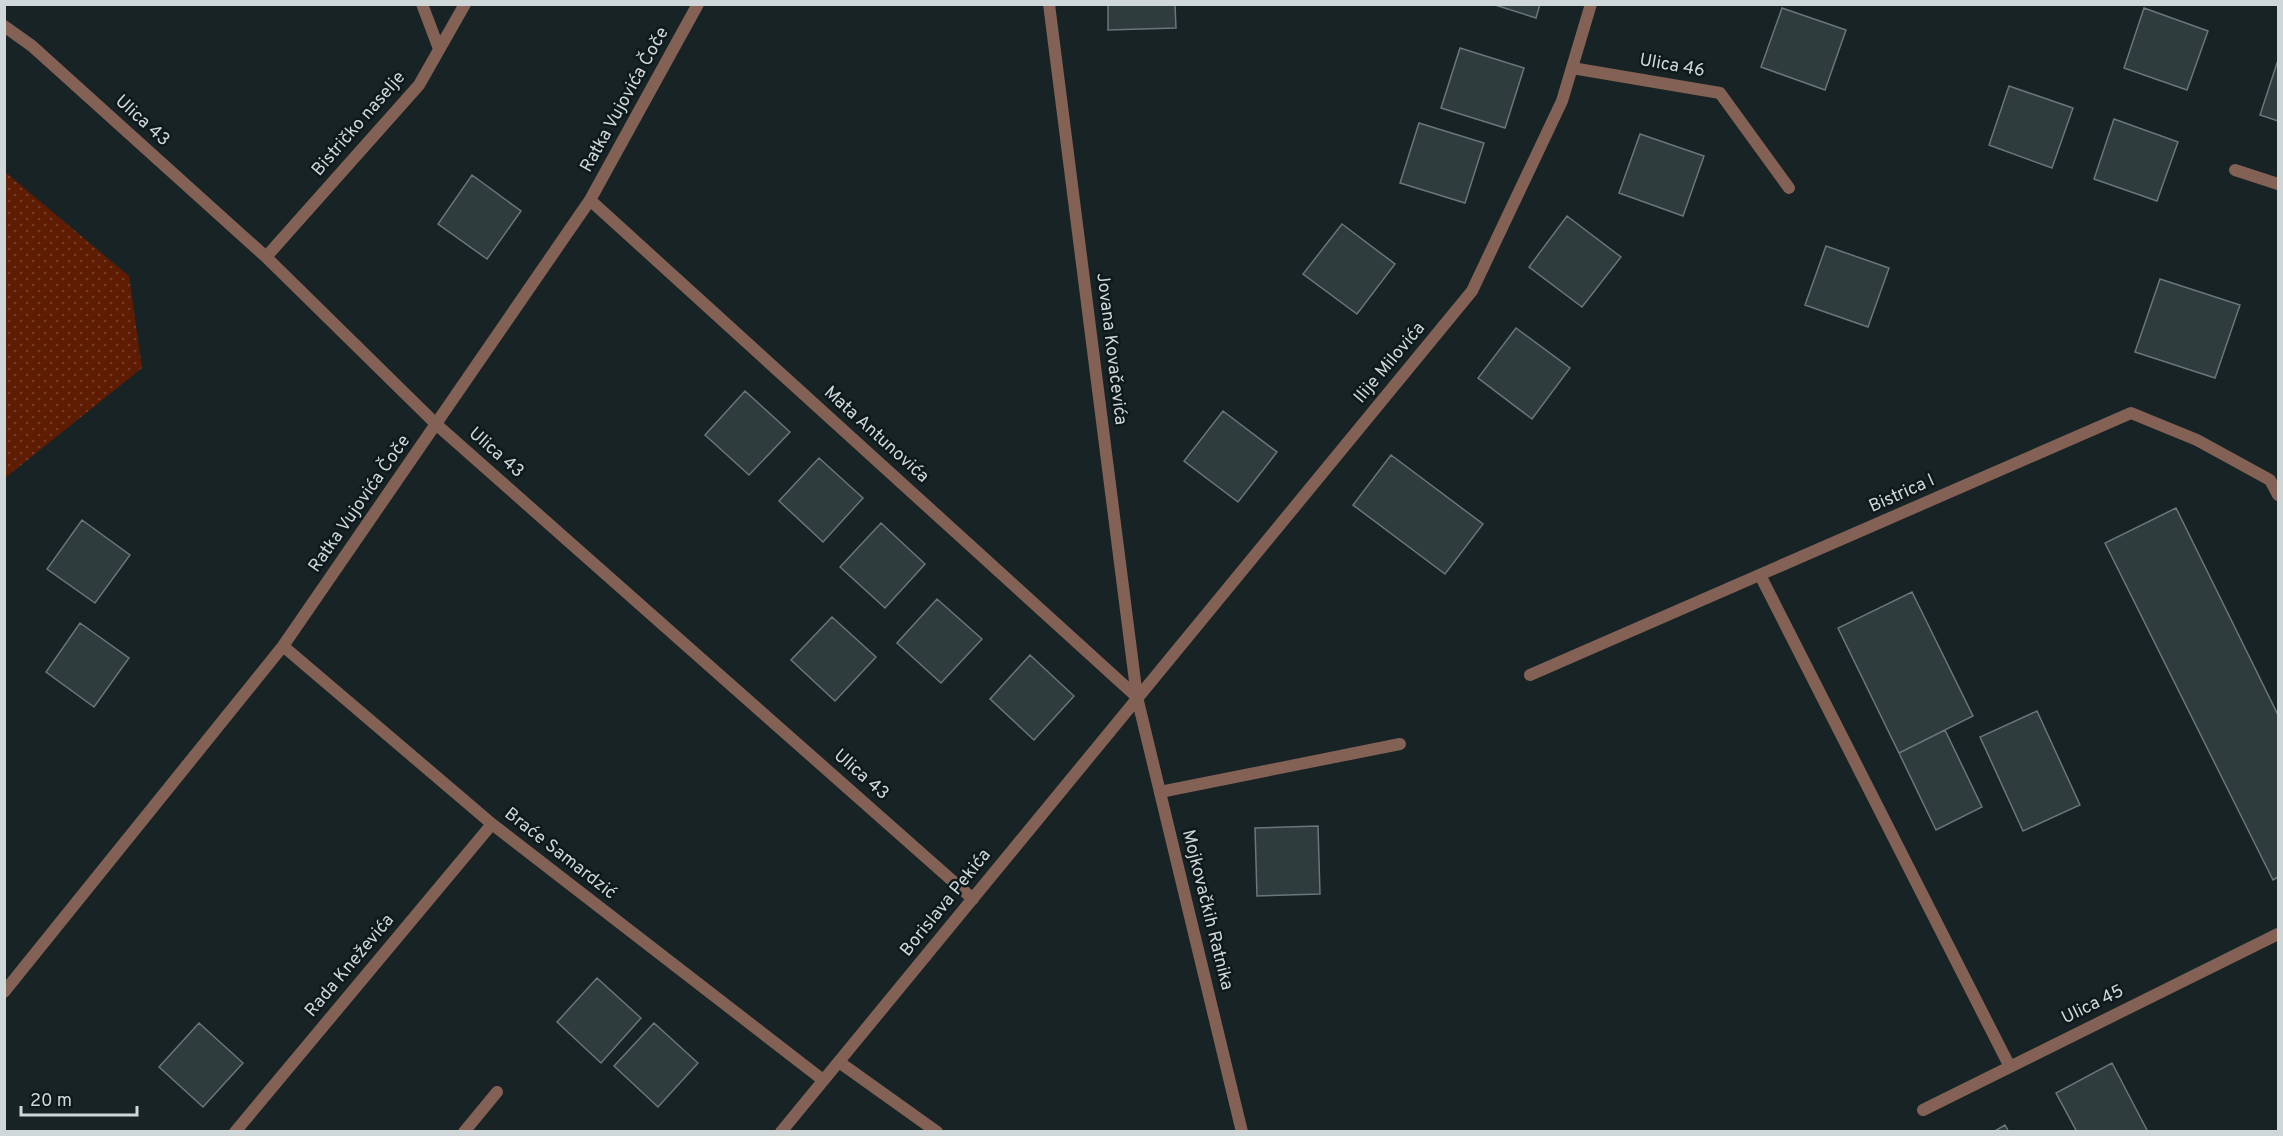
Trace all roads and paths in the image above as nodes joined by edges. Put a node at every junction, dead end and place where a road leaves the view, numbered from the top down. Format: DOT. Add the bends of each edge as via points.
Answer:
graph roads {
  1 [pos="422,4"];
  2 [pos="465,4"];
  3 [pos="698,4"];
  4 [pos="1049,4"];
  5 [pos="1591,4"];
  6 [pos="4,26"];
  7 [pos="439,49"];
  8 [pos="1572,68"];
  9 [pos="2235,171"];
  10 [pos="2278,184"];
  11 [pos="1788,188"];
  12 [pos="590,200"];
  13 [pos="266,257"];
  14 [pos="437,425"];
  15 [pos="2278,495"];
  16 [pos="1760,575"];
  17 [pos="283,645"];
  18 [pos="1530,675"];
  19 [pos="1137,697"];
  20 [pos="1400,744"];
  21 [pos="1160,792"];
  22 [pos="492,824"];
  23 [pos="973,898"];
  24 [pos="2278,934"];
  25 [pos="5,992"];
  26 [pos="839,1062"];
  27 [pos="2010,1067"];
  28 [pos="823,1080"];
  29 [pos="497,1092"];
  30 [pos="1923,1110"];
  31 [pos="235,1131"];
  32 [pos="465,1131"];
  33 [pos="781,1131"];
  34 [pos="937,1131"];
  35 [pos="1242,1131"];
  1 -- 7 [label="street"];
  2 -- 7 [label="street, Bistričko naselje"];
  3 -- 12 [label="street, Ratka Vujovića Čoče"];
  4 -- 19 [label="street, Jovana Kovačevića"];
  5 -- 8 [label="street, Ilije Milovića"];
  6 -- 13 [label="street, Ulica 43" via="33,46"];
  7 -- 13 [label="street, Bistričko naselje" via="419,85"];
  8 -- 11 [label="street, Ulica 46" via="1720,93"];
  8 -- 19 [label="street, Ilije Milovića" via="1562,101 1472,291"];
  9 -- 10 [label="street"];
  12 -- 14 [label="street, Ratka Vujovića Čoče"];
  12 -- 19 [label="street, Mata Antunovića"];
  13 -- 14 [label="street, Ulica 43"];
  14 -- 17 [label="street, Ratka Vujovića Čoče"];
  14 -- 23 [label="street, Ulica 43"];
  15 -- 16 [label="street, Bistrica I" via="2270,480 2197,440 2131,414"];
  16 -- 18 [label="street, Bistrica I"];
  16 -- 27 [label="street"];
  17 -- 22 [label="street, Braće Samardzić"];
  17 -- 25 [label="street, Ratka Vujovića Čoče"];
  19 -- 21 [label="street, Mojkovačkih Ratnika"];
  19 -- 23 [label="street, Borislava Pekića"];
  20 -- 21 [label="street"];
  21 -- 35 [label="street, Mojkovačkih Ratnika"];
  22 -- 28 [label="street, Braće Samardzić"];
  22 -- 31 [label="street, Rada Kneževića"];
  23 -- 26 [label="street, Borislava Pekića"];
  24 -- 27 [label="street, Ulica 45"];
  26 -- 28 [label="street, Borislava Pekića"];
  26 -- 34 [label="street"];
  27 -- 30 [label="street, Ulica 45"];
  28 -- 33 [label="street, Borislava Pekića"];
  29 -- 32 [label="street"];
}
